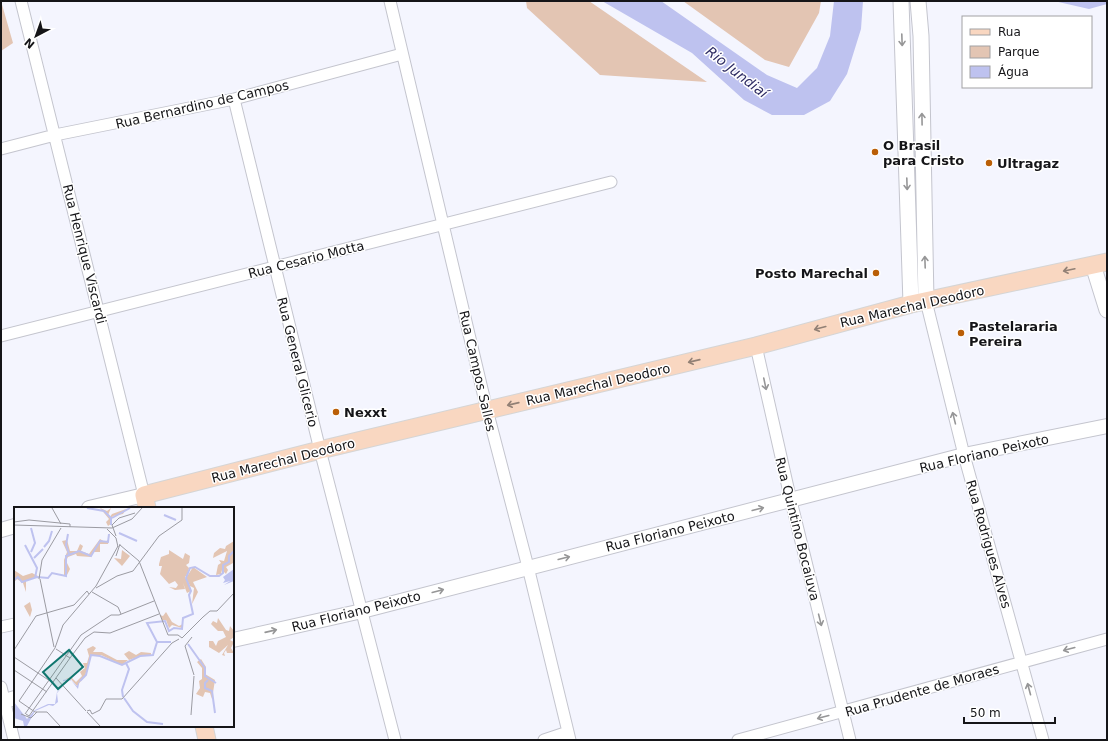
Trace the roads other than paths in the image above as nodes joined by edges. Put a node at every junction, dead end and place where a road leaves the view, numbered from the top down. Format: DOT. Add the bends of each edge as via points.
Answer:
graph roads {
  1 [pos="21,1"];
  2 [pos="390,1"];
  3 [pos="901,1"];
  4 [pos="918,1"];
  5 [pos="402,54"];
  6 [pos="234,99"];
  7 [pos="55,135"];
  8 [pos="1,149"];
  9 [pos="610,182"];
  10 [pos="444,225"];
  11 [pos="1100,264"];
  12 [pos="274,267"];
  13 [pos="919,303"];
  14 [pos="1107,310"];
  15 [pos="99,311"];
  16 [pos="1,336"];
  17 [pos="756,346"];
  18 [pos="487,410"];
  19 [pos="1107,426"];
  20 [pos="320,450"];
  21 [pos="964,456"];
  22 [pos="146,501"];
  23 [pos="791,501"];
  24 [pos="98,507"];
  25 [pos="14,526"];
  26 [pos="1,530"];
  27 [pos="528,567"];
  28 [pos="362,611"];
  29 [pos="14,624"];
  30 [pos="1,627"];
  31 [pos="1107,639"];
  32 [pos="234,640"];
  33 [pos="1022,662"];
  34 [pos="1,687"];
  35 [pos="7,701"];
  36 [pos="843,712"];
  37 [pos="204,727"];
  38 [pos="569,736"];
  39 [pos="14,740"];
  40 [pos="207,740"];
  41 [pos="395,740"];
  42 [pos="544,740"];
  43 [pos="738,740"];
  44 [pos="850,740"];
  45 [pos="1043,740"];
  1 -- 7 [label="street, Rua Henrique Viscardi"];
  2 -- 5 [label="street, Rua Campos Salles"];
  3 -- 13 [label="main road, one-way"];
  13 -- 4 [label="main road, one-way" via="921,36"];
  5 -- 6 [label="street, Rua Bernardino de Campos"];
  5 -- 10 [label="street, Rua Campos Salles"];
  6 -- 7 [label="street, Rua Bernardino de Campos"];
  6 -- 12 [label="street, Rua General Glicerio"];
  7 -- 8 [label="street, Rua Bernardino de Campos"];
  7 -- 15 [label="street, Rua Henrique Viscardi"];
  9 -- 10 [label="street, Rua Cesario Motta"];
  10 -- 12 [label="street, Rua Cesario Motta"];
  10 -- 18 [label="street, Rua Campos Salles"];
  11 -- 13 [label="main road, Rua Marechal Deodoro, one-way"];
  11 -- 14 [label="main road"];
  12 -- 15 [label="street, Rua Cesario Motta"];
  12 -- 20 [label="street, Rua General Glicerio"];
  13 -- 17 [label="main road, Rua Marechal Deodoro, one-way"];
  21 -- 13 [label="street, Rua Rodrigues Alves, one-way"];
  15 -- 16 [label="street, Rua Cesario Motta"];
  15 -- 22 [label="street, Rua Henrique Viscardi"];
  17 -- 18 [label="main road, Rua Marechal Deodoro, one-way"];
  17 -- 23 [label="street, Rua Quintino Bocaiuva, one-way"];
  18 -- 20 [label="main road, Rua Marechal Deodoro"];
  18 -- 27 [label="street, Rua Campos Salles"];
  19 -- 21 [label="street, Rua Floriano Peixoto"];
  20 -- 22 [label="main road, Rua Marechal Deodoro"];
  20 -- 28 [label="street, Rua General Glicerio"];
  21 -- 23 [label="street, Rua Floriano Peixoto"];
  21 -- 33 [label="street, Rua Rodrigues Alves"];
  22 -- 24 [label="street, Rua Marechal Deodoro"];
  27 -- 23 [label="street, Rua Floriano Peixoto, one-way"];
  23 -- 36 [label="street, Rua Quintino Bocaiuva, one-way"];
  25 -- 26 [label="street"];
  28 -- 27 [label="street, Rua Floriano Peixoto, one-way"];
  27 -- 38 [label="street, Rua Campos Salles"];
  32 -- 28 [label="street, Rua Floriano Peixoto, one-way"];
  28 -- 41 [label="street, Rua General Glicerio"];
  29 -- 30 [label="street"];
  31 -- 33 [label="street, Rua Prudente de Moraes, one-way"];
  33 -- 36 [label="street, Rua Prudente de Moraes"];
  45 -- 33 [label="street, Rua Rodrigues Alves, one-way"];
  34 -- 35 [label="street"];
  35 -- 39 [label="street"];
  36 -- 43 [label="street, Rua Prudente de Moraes, one-way"];
  36 -- 44 [label="street, Rua Quintino Bocaiuva"];
  37 -- 40 [label="main road"];
  38 -- 42 [label="street"];
}
